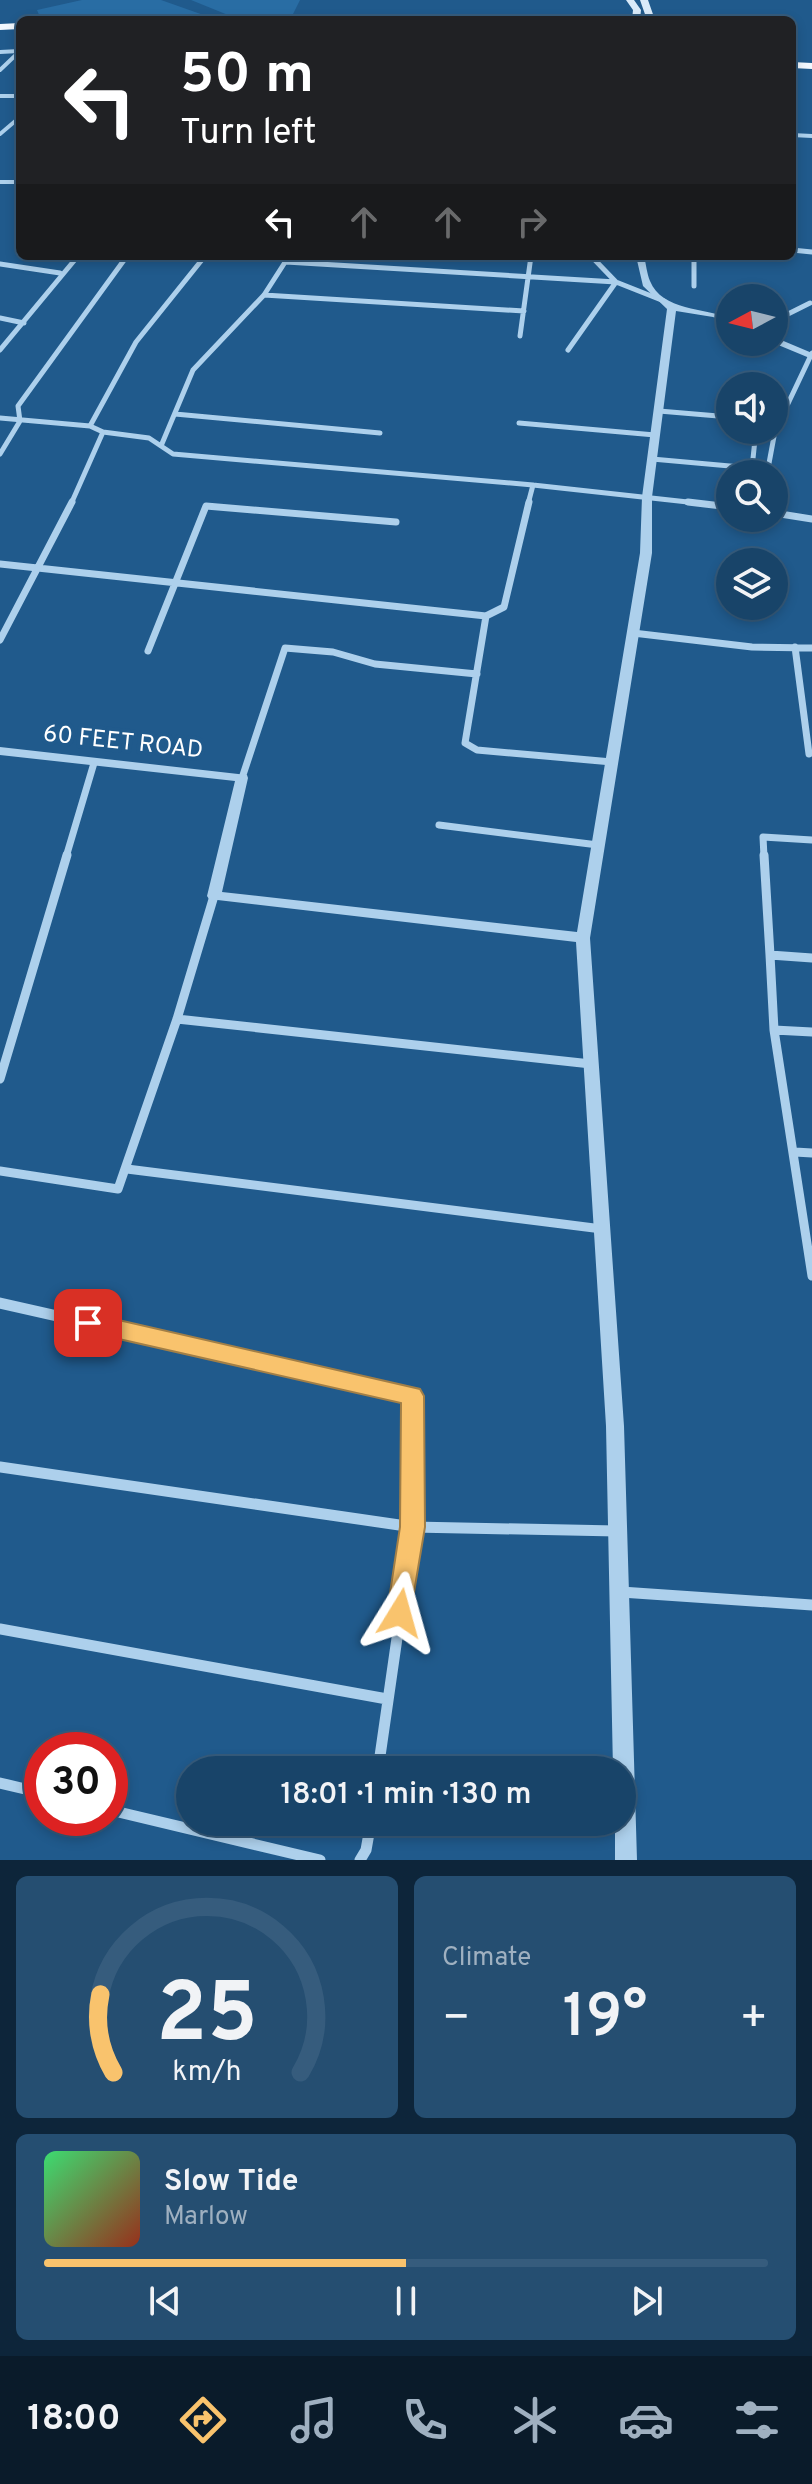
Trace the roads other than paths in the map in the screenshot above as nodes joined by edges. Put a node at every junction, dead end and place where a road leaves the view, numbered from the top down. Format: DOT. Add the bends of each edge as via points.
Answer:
graph roads {
  1 [pos="16,55"];
  2 [pos="0,70"];
  3 [pos="16,120"];
  4 [pos="0,134"];
  5 [pos="74,260"];
  6 [pos="124,260"];
  7 [pos="202,260"];
  8 [pos="287,260"];
  9 [pos="302,260"];
  10 [pos="530,260"];
  11 [pos="595,260"];
  12 [pos="641,260"];
  13 [pos="694,260"];
  14 [pos="0,264"];
  15 [pos="60,273"];
  16 [pos="528,276"];
  17 [pos="616,282"];
  18 [pos="694,286"];
  19 [pos="264,295"];
  20 [pos="810,303"];
  21 [pos="668,305"];
  22 [pos="524,311"];
  23 [pos="788,314"];
  24 [pos="716,315"];
  25 [pos="0,318"];
  26 [pos="24,323"];
  27 [pos="520,336"];
  28 [pos="788,346"];
  29 [pos="0,350"];
  30 [pos="568,350"];
  31 [pos="811,355"];
  32 [pos="659,411"];
  33 [pos="175,414"];
  34 [pos="716,416"];
  35 [pos="0,418"];
  36 [pos="20,421"];
  37 [pos="519,423"];
  38 [pos="90,426"];
  39 [pos="103,432"];
  40 [pos="380,433"];
  41 [pos="655,435"];
  42 [pos="755,444"];
  43 [pos="161,446"];
  44 [pos="0,454"];
  45 [pos="652,459"];
  46 [pos="770,460"];
  47 [pos="533,485"];
  48 [pos="647,497"];
  49 [pos="716,505"];
  50 [pos="788,515"];
  51 [pos="812,519"];
  52 [pos="396,522"];
  53 [pos="0,564"];
  54 [pos="38,569"];
  55 [pos="174,583"];
  56 [pos="486,616"];
  57 [pos="633,633"];
  58 [pos="0,640"];
  59 [pos="795,647"];
  60 [pos="812,648"];
  61 [pos="148,651"];
  62 [pos="477,674"];
  63 [pos="0,751"];
  64 [pos="809,754"];
  65 [pos="612,762"];
  66 [pos="94,763"];
  67 [pos="242,778"];
  68 [pos="439,825"];
  69 [pos="812,840"];
  70 [pos="598,845"];
  71 [pos="214,896"];
  72 [pos="583,938"];
  73 [pos="770,955"];
  74 [pos="812,958"];
  75 [pos="177,1019"];
  76 [pos="774,1030"];
  77 [pos="812,1032"];
  78 [pos="591,1064"];
  79 [pos="0,1079"];
  80 [pos="795,1152"];
  81 [pos="812,1153"];
  82 [pos="127,1169"];
  83 [pos="0,1171"];
  84 [pos="602,1229"];
  85 [pos="812,1276"];
  86 [pos="0,1303"];
  87 [pos="0,1467"];
  88 [pos="413,1527"];
  89 [pos="617,1531"];
  90 [pos="619,1592"];
  91 [pos="812,1605"];
  92 [pos="0,1629"];
  93 [pos="387,1699"];
  94 [pos="380,1756"];
  95 [pos="0,1783"];
  96 [pos="24,1789"];
  97 [pos="128,1814"];
  98 [pos="368,1836"];
  99 [pos="320,1860"];
  100 [pos="360,1860"];
  101 [pos="626,1860"];
  1 -- 2 [label="street"];
  3 -- 4 [label="street"];
  5 -- 15 [label="street"];
  6 -- 36 [label="street" via="18,406"];
  7 -- 38 [label="street" via="136,342"];
  8 -- 19 [label="street"];
  9 -- 16 [label="street"];
  10 -- 16 [label="street"];
  11 -- 17 [label="street"];
  12 -- 21 [label="street" via="647,286"];
  13 -- 18 [label="street"];
  14 -- 15 [label="street"];
  15 -- 26 [label="street"];
  16 -- 17 [label="street"];
  16 -- 22 [label="street"];
  17 -- 21 [label="street"];
  17 -- 30 [label="street"];
  19 -- 22 [label="street"];
  19 -- 33 [label="street" via="193,370"];
  20 -- 23 [label="street"];
  21 -- 24 [label="street"];
  21 -- 32 [label="street"];
  22 -- 27 [label="street"];
  25 -- 26 [label="street"];
  26 -- 29 [label="street"];
  28 -- 31 [label="street"];
  31 -- 46 [label="street" via="775,431"];
  32 -- 34 [label="street"];
  32 -- 41 [label="street"];
  33 -- 40 [label="street"];
  33 -- 43 [label="street"];
  35 -- 36 [label="street"];
  36 -- 38 [label="street"];
  36 -- 44 [label="street"];
  37 -- 41 [label="street"];
  38 -- 39 [label="street"];
  39 -- 43 [label="street" via="149,438"];
  39 -- 54 [label="street"];
  41 -- 45 [label="street"];
  42 -- 45 [label="street" via="752,468"];
  43 -- 47 [label="street" via="173,454"];
  45 -- 48 [label="street"];
  47 -- 48 [label="street"];
  47 -- 56 [label="street" via="504,607"];
  48 -- 49 [label="street"];
  48 -- 57 [label="street" via="646,553"];
  50 -- 51 [label="street"];
  52 -- 55 [label="street" via="206,506"];
  53 -- 54 [label="street"];
  54 -- 55 [label="street"];
  54 -- 58 [label="street"];
  55 -- 56 [label="street"];
  55 -- 61 [label="street"];
  56 -- 62 [label="street"];
  57 -- 59 [label="street"];
  57 -- 65 [label="street"];
  59 -- 60 [label="street"];
  59 -- 64 [label="street"];
  62 -- 65 [label="street" via="465,743 470,748"];
  62 -- 67 [label="street" via="285,648"];
  63 -- 66 [label="street, 60 FEET ROAD"];
  65 -- 70 [label="street"];
  66 -- 67 [label="street, 60 FEET ROAD"];
  66 -- 79 [label="street"];
  67 -- 71 [label="street"];
  68 -- 70 [label="street"];
  69 -- 73 [label="street" via="763,837"];
  70 -- 72 [label="street"];
  71 -- 72 [label="street"];
  71 -- 75 [label="street"];
  72 -- 78 [label="street"];
  73 -- 74 [label="street"];
  73 -- 76 [label="street"];
  75 -- 78 [label="street"];
  75 -- 82 [label="street"];
  76 -- 77 [label="street"];
  76 -- 80 [label="street"];
  78 -- 84 [label="street"];
  80 -- 81 [label="street"];
  80 -- 85 [label="street"];
  82 -- 83 [label="street" via="118,1189"];
  82 -- 84 [label="street"];
  84 -- 89 [label="street"];
  86 -- 88 [label="street" via="412,1396"];
  87 -- 88 [label="street"];
  88 -- 89 [label="street"];
  88 -- 93 [label="street"];
  89 -- 90 [label="street"];
  90 -- 91 [label="street"];
  90 -- 101 [label="street"];
  92 -- 93 [label="street"];
  93 -- 94 [label="street"];
  95 -- 96 [label="street"];
  97 -- 99 [label="street"];
  98 -- 100 [label="street"];
}
